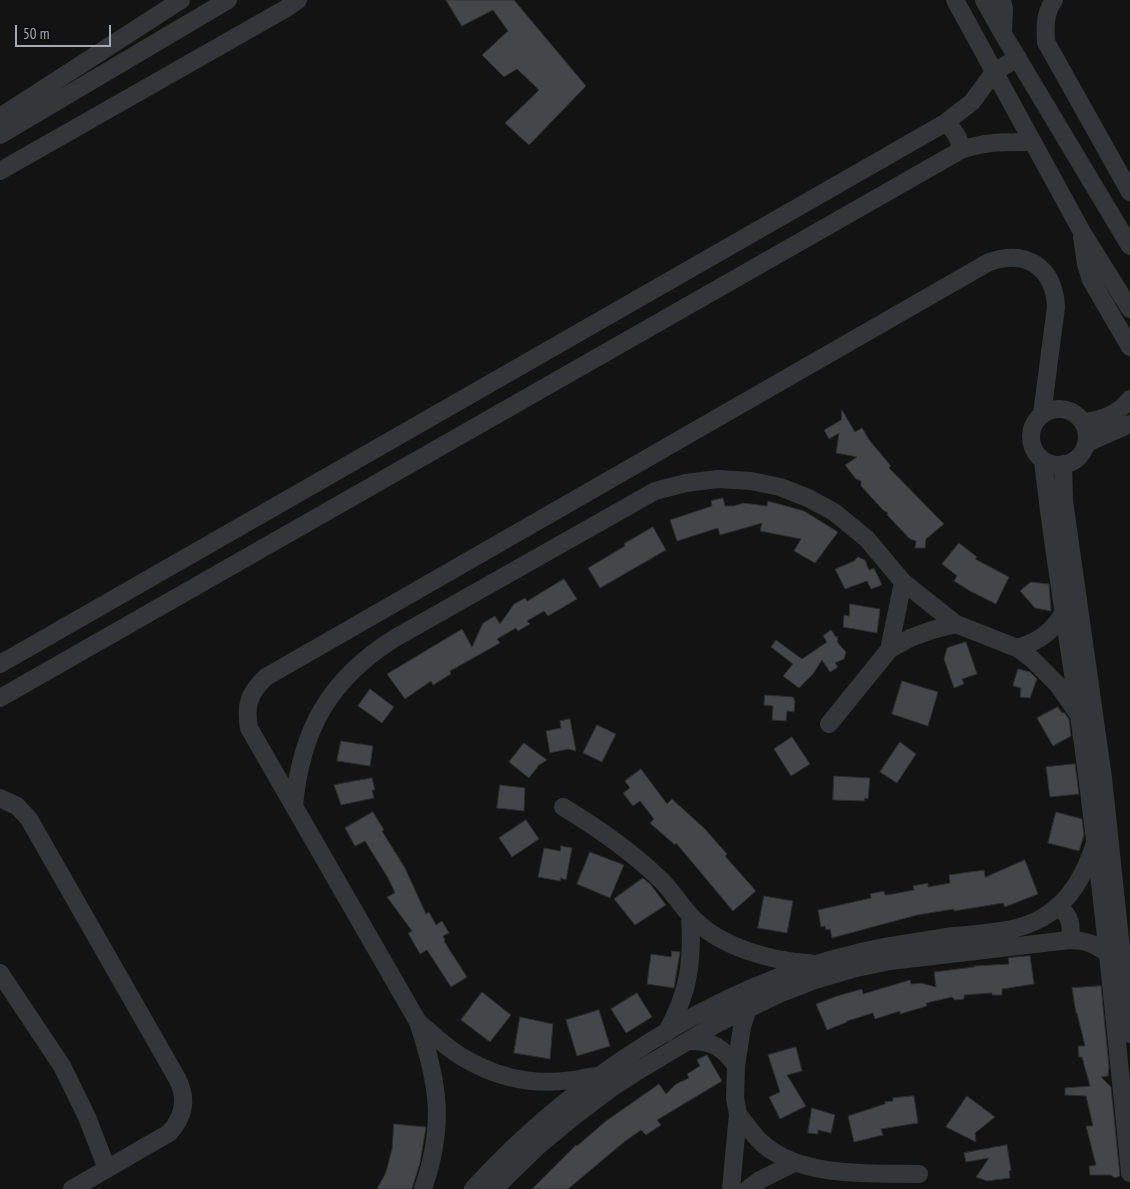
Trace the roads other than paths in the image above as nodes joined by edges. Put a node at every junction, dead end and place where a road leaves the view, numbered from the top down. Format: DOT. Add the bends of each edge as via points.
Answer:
graph roads {
  1 [pos="181,0"];
  2 [pos="228,0"];
  3 [pos="298,0"];
  4 [pos="955,0"];
  5 [pos="984,0"];
  6 [pos="1002,0"];
  7 [pos="1054,0"];
  8 [pos="1003,34"];
  9 [pos="1018,58"];
  10 [pos="994,72"];
  11 [pos="0,117"];
  12 [pos="945,123"];
  13 [pos="0,135"];
  14 [pos="1033,142"];
  15 [pos="962,150"];
  16 [pos="0,171"];
  17 [pos="1130,192"];
  18 [pos="1082,232"];
  19 [pos="1130,246"];
  20 [pos="1130,309"];
  21 [pos="1130,347"];
  22 [pos="1130,399"];
  23 [pos="1042,414"];
  24 [pos="1083,422"];
  25 [pos="1130,424"];
  26 [pos="1087,443"];
  27 [pos="1043,460"];
  28 [pos="1063,464"];
  29 [pos="903,582"];
  30 [pos="1064,612"];
  31 [pos="956,624"];
  32 [pos="1017,648"];
  33 [pos="889,650"];
  34 [pos="0,664"];
  35 [pos="0,698"];
  36 [pos="1079,715"];
  37 [pos="829,724"];
  38 [pos="1095,779"];
  39 [pos="0,798"];
  40 [pos="294,806"];
  41 [pos="563,807"];
  42 [pos="1095,843"];
  43 [pos="1059,907"];
  44 [pos="690,916"];
  45 [pos="1069,940"];
  46 [pos="1120,958"];
  47 [pos="814,972"];
  48 [pos="0,973"];
  49 [pos="748,1008"];
  50 [pos="418,1022"];
  51 [pos="666,1032"];
  52 [pos="1130,1034"];
  53 [pos="689,1041"];
  54 [pos="630,1054"];
  55 [pos="736,1066"];
  56 [pos="641,1068"];
  57 [pos="601,1074"];
  58 [pos="738,1114"];
  59 [pos="794,1163"];
  60 [pos="107,1169"];
  61 [pos="1130,1173"];
  62 [pos="919,1174"];
  63 [pos="72,1189"];
  64 [pos="423,1189"];
  65 [pos="473,1189"];
  66 [pos="494,1189"];
  67 [pos="731,1189"];
  68 [pos="748,1189"];
  1 -- 11 [label="street"];
  2 -- 13 [label="street"];
  3 -- 16 [label="street"];
  4 -- 10 [label="street"];
  5 -- 8 [label="street"];
  6 -- 8 [label="street"];
  7 -- 17 [label="street" via="1048,8 1044,25 1046,42"];
  8 -- 9 [label="street"];
  9 -- 10 [label="street"];
  9 -- 19 [label="street"];
  10 -- 12 [label="street" via="972,102"];
  10 -- 14 [label="street"];
  12 -- 15 [label="street" via="955,132"];
  12 -- 34 [label="street"];
  14 -- 15 [label="street" via="979,144"];
  14 -- 18 [label="street"];
  15 -- 35 [label="street"];
  18 -- 20 [label="street"];
  18 -- 21 [label="street" via="1091,280"];
  22 -- 24 [label="street" via="1112,415"];
  23 -- 24 [label="street" via="1064,409"];
  23 -- 27 [label="street" via="1034,424 1031,437 1034,450"];
  23 -- 40 [label="street" via="1055,294 1042,269 1017,257 1002,257 972,271 266,677 249,700 246,714 249,728"];
  24 -- 26 [label="street"];
  25 -- 26 [label="street"];
  26 -- 28 [label="street" via="1079,456"];
  27 -- 28 [label="street"];
  27 -- 30 [label="street"];
  28 -- 38 [label="street" via="1064,501"];
  29 -- 31 [label="street"];
  29 -- 33 [label="street"];
  29 -- 40 [label="street" via="867,539 834,512 780,487 718,479 686,482 655,491 371,653 336,689 310,732 296,781"];
  30 -- 32 [label="street" via="1049,632"];
  30 -- 36 [label="street"];
  31 -- 32 [label="street"];
  31 -- 33 [label="street" via="910,638"];
  32 -- 36 [label="street" via="1058,684"];
  33 -- 37 [label="street"];
  36 -- 38 [label="street"];
  38 -- 42 [label="street"];
  38 -- 46 [label="street"];
  39 -- 60 [label="street" via="17,806 28,818 181,1087 182,1111 175,1127"];
  40 -- 50 [label="street"];
  41 -- 44 [label="street" via="599,828 632,854 663,882"];
  42 -- 43 [label="street" via="1087,867"];
  42 -- 46 [label="street"];
  43 -- 45 [label="street" via="1070,922"];
  43 -- 47 [label="street" via="1022,927 859,952"];
  44 -- 47 [label="street" via="708,930 747,951"];
  44 -- 51 [label="street" via="692,957 689,977 676,1015"];
  45 -- 46 [label="street" via="1089,942"];
  45 -- 47 [label="street"];
  46 -- 52 [label="street"];
  46 -- 61 [label="street"];
  47 -- 49 [label="street"];
  47 -- 51 [label="street" via="762,983"];
  48 -- 60 [label="street" via="62,1066 87,1116"];
  49 -- 53 [label="street"];
  49 -- 55 [label="street"];
  50 -- 57 [label="street" via="462,1058 488,1071 515,1079 544,1083 573,1081"];
  50 -- 64 [label="street" via="434,1073 437,1097 435,1145"];
  51 -- 54 [label="street"];
  53 -- 55 [label="street" via="703,1041 716,1046 728,1054"];
  53 -- 56 [label="street"];
  54 -- 56 [label="street"];
  54 -- 57 [label="street"];
  55 -- 58 [label="street"];
  56 -- 66 [label="street" via="573,1117"];
  57 -- 65 [label="street" via="532,1131"];
  58 -- 59 [label="street" via="763,1144"];
  58 -- 67 [label="street"];
  59 -- 62 [label="street" via="877,1174"];
  59 -- 68 [label="street"];
  60 -- 63 [label="street"];
}
